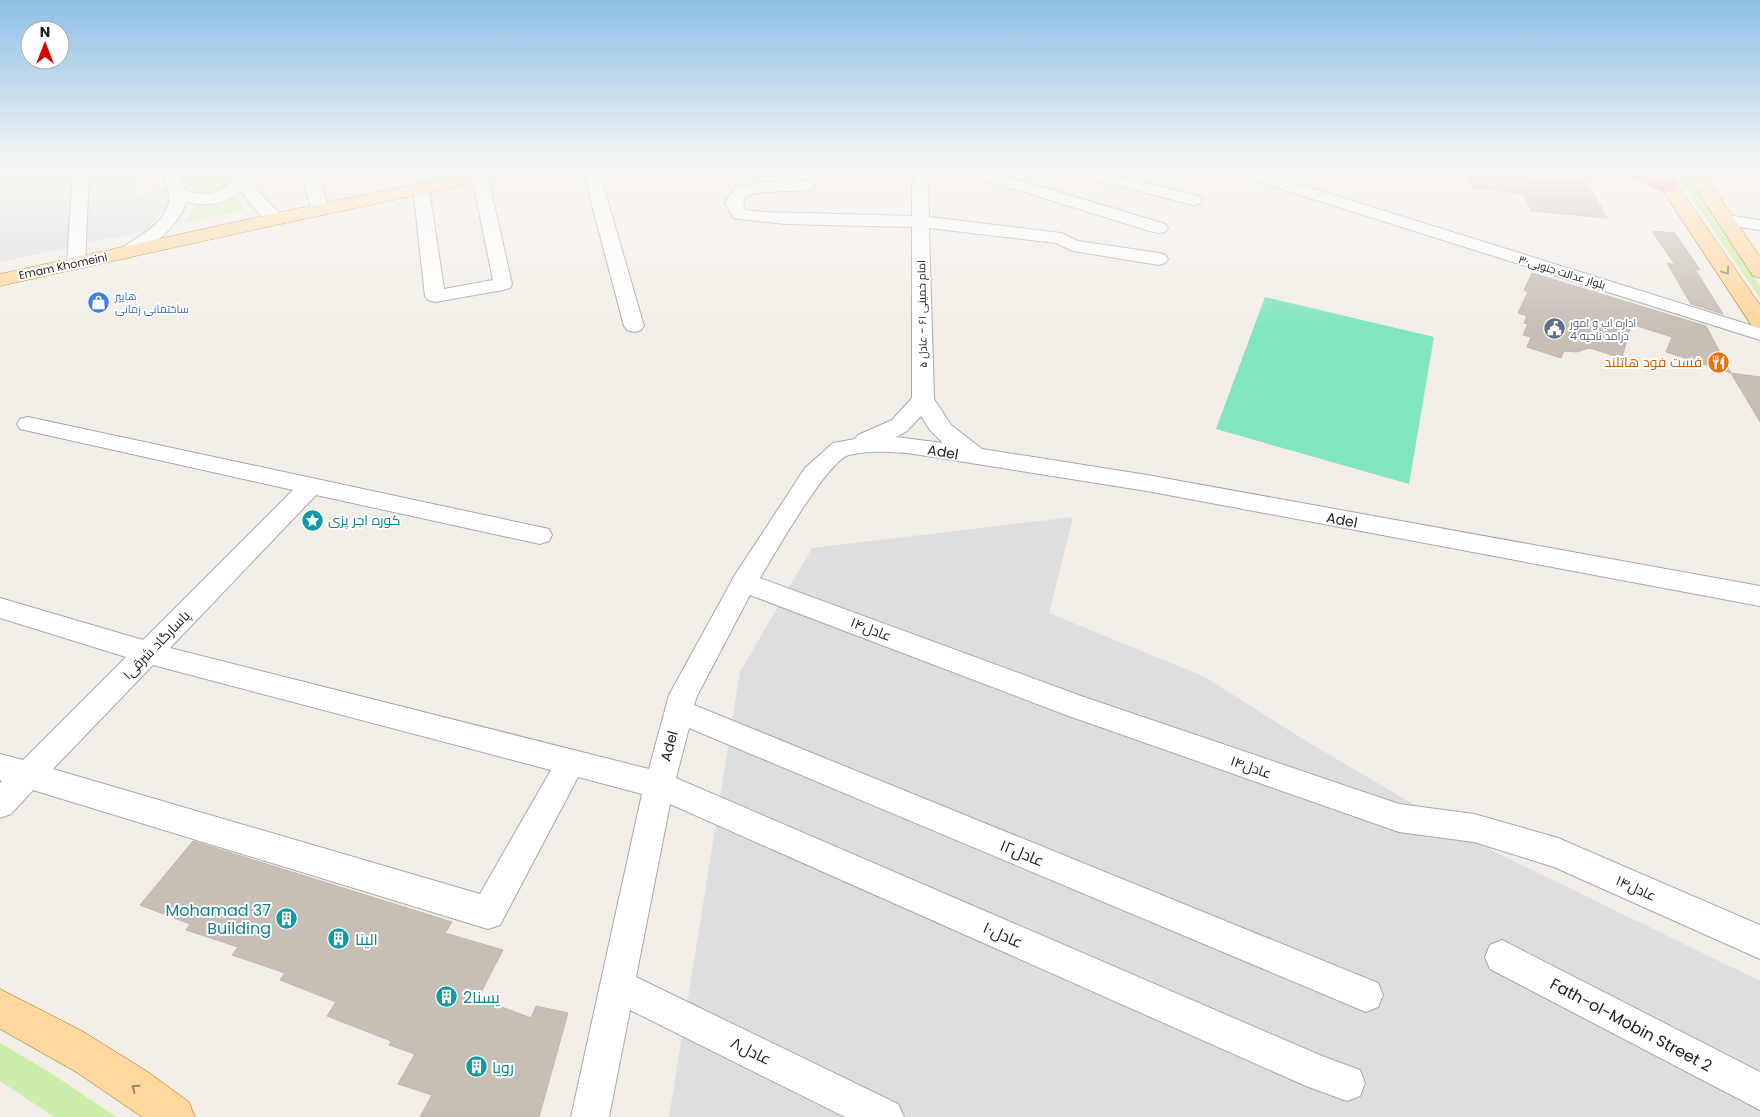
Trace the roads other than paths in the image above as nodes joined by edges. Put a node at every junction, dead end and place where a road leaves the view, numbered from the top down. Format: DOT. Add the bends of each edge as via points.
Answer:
graph roads {
  1 [pos="78,223"];
  2 [pos="164,223"];
  3 [pos="258,223"];
  4 [pos="425,223"];
  5 [pos="490,223"];
  6 [pos="605,223"];
  7 [pos="920,223"];
  8 [pos="930,223"];
  9 [pos="1142,223"];
  10 [pos="1406,223"];
  11 [pos="1694,223"];
  12 [pos="1728,223"];
  13 [pos="1747,223"];
  14 [pos="1760,225"];
  15 [pos="1158,228"];
  16 [pos="124,254"];
  17 [pos="1159,259"];
  18 [pos="76,263"];
  19 [pos="1760,272"];
  20 [pos="0,280"];
  21 [pos="1760,321"];
  22 [pos="634,326"];
  23 [pos="1760,334"];
  24 [pos="923,399"];
  25 [pos="28,424"];
  26 [pos="841,448"];
  27 [pos="980,458"];
  28 [pos="312,485"];
  29 [pos="540,535"];
  30 [pos="744,582"];
  31 [pos="1760,596"];
  32 [pos="0,608"];
  33 [pos="148,652"];
  34 [pos="678,711"];
  35 [pos="571,762"];
  36 [pos="14,772"];
  37 [pos="658,785"];
  38 [pos="0,804"];
  39 [pos="1760,942"];
  40 [pos="1502,957"];
  41 [pos="616,986"];
  42 [pos="1366,994"];
  43 [pos="0,1008"];
  44 [pos="1347,1083"];
  45 [pos="1760,1092"];
  46 [pos="174,1117"];
  47 [pos="590,1117"];
  48 [pos="885,1117"];
  1 -- 18 [label="street"];
  2 -- 16 [label="street" via="146,240"];
  3 -- 16 [label="main road, Emam Khomeini"];
  4 -- 5 [label="street" via="435,296 503,284"];
  6 -- 22 [label="street"];
  7 -- 24 [label="street, امام خمینی ۶۱ - عادل ۵"];
  8 -- 17 [label="street" via="1061,238 1073,246"];
  9 -- 15 [label="street"];
  10 -- 23 [label="street, بلوار عدالت جنوبی۳۰"];
  11 -- 21 [label="main road, one-way"];
  12 -- 19 [label="main road"];
  13 -- 14 [label="street"];
  16 -- 18 [label="main road, Emam Khomeini"];
  18 -- 20 [label="main road, Emam Khomeini"];
  24 -- 26 [label="street" via="908,421 888,433"];
  24 -- 27 [label="street, امام خمینی ۶۱ - عادل ۵" via="934,423"];
  25 -- 28 [label="street"];
  26 -- 27 [label="street, Adel" via="885,444 914,446"];
  26 -- 30 [label="street, Adel" via="813,474"];
  27 -- 31 [label="street, Adel" via="1146,483"];
  28 -- 29 [label="street"];
  28 -- 33 [label="street, پاسارگاد شرقی۱"];
  30 -- 34 [label="street, Adel" via="683,695"];
  30 -- 39 [label="street, عادل۱۴" via="1076,706 1399,818 1474,828 1558,853"];
  32 -- 33 [label="street, عادل۱۰"];
  33 -- 35 [label="street, عادل۱۰"];
  33 -- 36 [label="street, پاسارگاد شرقی۱"];
  34 -- 37 [label="street, Adel"];
  34 -- 42 [label="street, عادل۱۲"];
  35 -- 36 [label="street" via="488,913"];
  35 -- 37 [label="street, عادل۱۰"];
  36 -- 38 [label="street, پاسارگاد شرقی۱"];
  37 -- 41 [label="street, Adel"];
  37 -- 44 [label="street, عادل۱۰"];
  40 -- 45 [label="street, Fath-ol-Mobin Street 2"];
  41 -- 47 [label="street, Adel"];
  41 -- 48 [label="street, ۸عادل"];
  46 -- 43 [label="main road, one-way" via="104,1067"];
}
